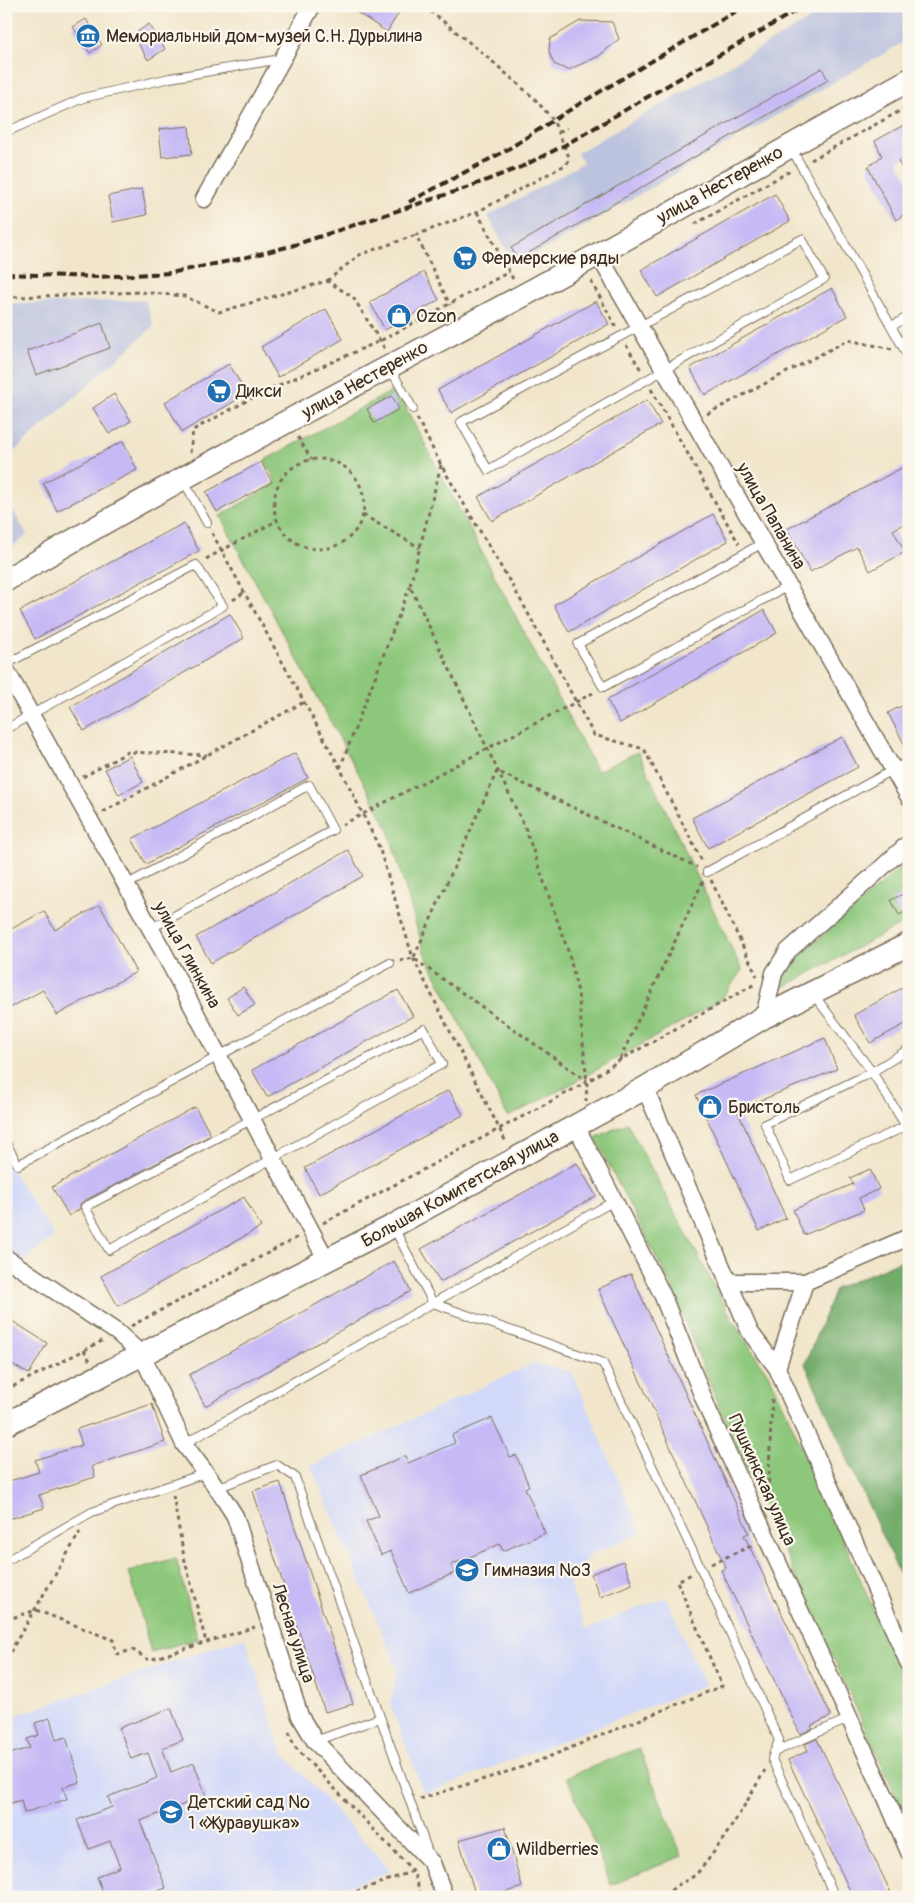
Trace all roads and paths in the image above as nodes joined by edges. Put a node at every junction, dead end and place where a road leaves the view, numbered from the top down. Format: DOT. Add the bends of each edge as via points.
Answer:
graph roads {
  1 [pos="312,6"];
  2 [pos="424,6"];
  3 [pos="281,59"];
  4 [pos="909,80"];
  5 [pos="567,128"];
  6 [pos="6,132"];
  7 [pos="559,132"];
  8 [pos="790,146"];
  9 [pos="204,199"];
  10 [pos="477,212"];
  11 [pos="416,235"];
  12 [pos="598,254"];
  13 [pos="509,272"];
  14 [pos="327,281"];
  15 [pos="591,281"];
  16 [pos="523,295"];
  17 [pos="6,296"];
  18 [pos="450,305"];
  19 [pos="909,316"];
  20 [pos="639,326"];
  21 [pos="892,326"];
  22 [pos="621,336"];
  23 [pos="380,341"];
  24 [pos="907,355"];
  25 [pos="388,360"];
  26 [pos="664,370"];
  27 [pos="646,380"];
  28 [pos="413,408"];
  29 [pos="694,421"];
  30 [pos="298,437"];
  31 [pos="311,459"];
  32 [pos="441,465"];
  33 [pos="183,480"];
  34 [pos="363,515"];
  35 [pos="278,520"];
  36 [pos="207,523"];
  37 [pos="763,543"];
  38 [pos="420,548"];
  39 [pos="222,551"];
  40 [pos="744,553"];
  41 [pos="196,565"];
  42 [pos="6,580"];
  43 [pos="410,586"];
  44 [pos="788,586"];
  45 [pos="6,664"];
  46 [pos="6,670"];
  47 [pos="603,687"];
  48 [pos="304,702"];
  49 [pos="576,702"];
  50 [pos="30,714"];
  51 [pos="6,729"];
  52 [pos="488,748"];
  53 [pos="208,755"];
  54 [pos="909,761"];
  55 [pos="340,768"];
  56 [pos="893,770"];
  57 [pos="497,771"];
  58 [pos="70,785"];
  59 [pos="909,797"];
  60 [pos="363,814"];
  61 [pos="90,820"];
  62 [pos="333,830"];
  63 [pos="909,843"];
  64 [pos="707,872"];
  65 [pos="126,885"];
  66 [pos="150,928"];
  67 [pos="909,944"];
  68 [pos="413,958"];
  69 [pos="390,963"];
  70 [pos="813,992"];
  71 [pos="764,1017"];
  72 [pos="909,1049"];
  73 [pos="219,1055"];
  74 [pos="620,1060"];
  75 [pos="872,1072"];
  76 [pos="587,1082"];
  77 [pos="644,1088"];
  78 [pos="585,1100"];
  79 [pos="252,1119"];
  80 [pos="576,1126"];
  81 [pos="908,1126"];
  82 [pos="6,1143"];
  83 [pos="273,1158"];
  84 [pos="515,1159"];
  85 [pos="614,1201"];
  86 [pos="393,1226"];
  87 [pos="909,1237"];
  88 [pos="6,1258"];
  89 [pos="327,1261"];
  90 [pos="728,1282"];
  91 [pos="805,1282"];
  92 [pos="433,1303"];
  93 [pos="142,1356"];
  94 [pos="777,1368"];
  95 [pos="6,1424"];
  96 [pos="184,1444"];
  97 [pos="206,1473"];
  98 [pos="171,1485"];
  99 [pos="217,1488"];
  100 [pos="767,1508"];
  101 [pos="92,1512"];
  102 [pos="766,1538"];
  103 [pos="6,1561"];
  104 [pos="701,1569"];
  105 [pos="36,1610"];
  106 [pos="6,1620"];
  107 [pos="268,1623"];
  108 [pos="206,1642"];
  109 [pos="6,1659"];
  110 [pos="909,1664"];
  111 [pos="380,1718"];
  112 [pos="850,1718"];
  113 [pos="315,1741"];
  114 [pos="773,1756"];
  115 [pos="410,1803"];
  116 [pos="909,1852"];
  117 [pos="432,1863"];
  118 [pos="341,1897"];
  119 [pos="445,1897"];
  120 [pos="666,1897"];
  121 [pos="835,1897"];
  1 -- 3 [label="street"];
  2 -- 7 [label="path" via="535,99"];
  3 -- 6 [label="lane" via="170,78 82,98"];
  3 -- 9 [label="street"];
  4 -- 8 [label="street, улица Нестеренко"];
  5 -- 7 [label="path"];
  7 -- 10 [label="path" via="569,157 567,164"];
  8 -- 12 [label="street, улица Нестеренко"];
  8 -- 21 [label="lane"];
  10 -- 11 [label="path"];
  10 -- 13 [label="path"];
  11 -- 14 [label="path" via="359,255"];
  11 -- 18 [label="path"];
  12 -- 16 [label="street, улица Нестеренко"];
  12 -- 20 [label="street, улица Папанина"];
  13 -- 16 [label="path"];
  13 -- 18 [label="path"];
  14 -- 17 [label="path" via="219,312 184,296 140,292"];
  14 -- 23 [label="path" via="353,297"];
  15 -- 22 [label="path"];
  16 -- 25 [label="street, улица Нестеренко"];
  18 -- 23 [label="path"];
  19 -- 21 [label="lane"];
  20 -- 22 [label="lane"];
  20 -- 26 [label="street, улица Папанина"];
  20 -- 26 [label="lane" via="802,239 824,279"];
  21 -- 24 [label="lane"];
  22 -- 27 [label="path"];
  22 -- 27 [label="lane" via="461,422 488,470"];
  23 -- 25 [label="path"];
  23 -- 33 [label="path" via="263,392 193,430"];
  24 -- 29 [label="path" via="848,340"];
  25 -- 28 [label="lane"];
  25 -- 33 [label="street, улица Нестеренко"];
  26 -- 27 [label="lane"];
  26 -- 29 [label="street, улица Папанина"];
  27 -- 40 [label="path"];
  28 -- 32 [label="path"];
  29 -- 37 [label="street, улица Папанина"];
  30 -- 31 [label="path"];
  31 -- 34 [label="path" via="327,459 342,464 354,475 364,499"];
  31 -- 35 [label="path" via="292,467 282,479 275,493 274,509"];
  32 -- 38 [label="path"];
  32 -- 49 [label="path"];
  33 -- 36 [label="lane"];
  33 -- 42 [label="street, улица Нестеренко"];
  34 -- 35 [label="path" via="357,529 346,541 332,548 316,550 301,546 288,537"];
  34 -- 38 [label="path"];
  35 -- 39 [label="path"];
  36 -- 39 [label="path"];
  37 -- 40 [label="lane"];
  37 -- 44 [label="street, улица Папанина"];
  38 -- 43 [label="path"];
  39 -- 41 [label="path"];
  39 -- 48 [label="path"];
  40 -- 47 [label="lane" via="578,644"];
  41 -- 45 [label="lane"];
  41 -- 50 [label="lane" via="223,606"];
  43 -- 52 [label="path"];
  43 -- 55 [label="path"];
  44 -- 47 [label="lane"];
  44 -- 56 [label="street, улица Папанина"];
  46 -- 50 [label="street, улица Глинкина"];
  47 -- 49 [label="path"];
  48 -- 53 [label="path"];
  48 -- 55 [label="path"];
  49 -- 52 [label="path"];
  49 -- 64 [label="path" via="594,735 644,749"];
  50 -- 51 [label="lane"];
  50 -- 58 [label="street, улица Глинкина"];
  52 -- 57 [label="path"];
  52 -- 60 [label="path"];
  53 -- 58 [label="path" via="128,752"];
  53 -- 61 [label="path"];
  54 -- 56 [label="lane"];
  55 -- 60 [label="path"];
  56 -- 59 [label="street, улица Папанина"];
  56 -- 64 [label="lane"];
  57 -- 64 [label="path"];
  57 -- 68 [label="path"];
  57 -- 76 [label="path" via="526,830 569,954 578,992"];
  58 -- 61 [label="street, улица Глинкина"];
  60 -- 62 [label="path"];
  60 -- 68 [label="path" via="379,847"];
  61 -- 65 [label="street, улица Глинкина"];
  62 -- 65 [label="lane" via="309,785"];
  62 -- 66 [label="lane"];
  63 -- 71 [label="street" via="788,951 774,973"];
  64 -- 74 [label="path"];
  64 -- 74 [label="path" via="760,982"];
  65 -- 66 [label="street, улица Глинкина"];
  66 -- 73 [label="street, улица Глинкина"];
  67 -- 70 [label="street, Большая Комитетская улица"];
  68 -- 76 [label="path"];
  68 -- 84 [label="path"];
  69 -- 73 [label="lane"];
  70 -- 71 [label="street, Большая Комитетская улица"];
  70 -- 75 [label="lane"];
  71 -- 77 [label="street, Большая Комитетская улица"];
  72 -- 75 [label="lane"];
  73 -- 79 [label="street, улица Глинкина"];
  73 -- 82 [label="lane" via="18,1165"];
  74 -- 76 [label="path"];
  75 -- 81 [label="lane"];
  75 -- 81 [label="lane" via="765,1124 790,1180"];
  76 -- 78 [label="path"];
  77 -- 80 [label="street, Большая Комитетская улица"];
  77 -- 90 [label="street"];
  79 -- 83 [label="street, улица Глинкина"];
  79 -- 83 [label="lane" via="85,1207 109,1250"];
  79 -- 83 [label="lane" via="424,1029 442,1064"];
  80 -- 84 [label="street, Большая Комитетская улица"];
  80 -- 85 [label="street, Пушкинская улица"];
  83 -- 89 [label="street, улица Глинкина"];
  84 -- 86 [label="street, Большая Комитетская улица"];
  85 -- 92 [label="lane"];
  85 -- 102 [label="street, Пушкинская улица" via="662,1294 709,1412"];
  86 -- 89 [label="street, Большая Комитетская улица"];
  86 -- 92 [label="lane"];
  87 -- 91 [label="street"];
  88 -- 93 [label="street" via="118,1333"];
  89 -- 93 [label="street, Большая Комитетская улица"];
  90 -- 91 [label="street"];
  90 -- 94 [label="street" via="750,1332"];
  91 -- 94 [label="street"];
  92 -- 96 [label="lane"];
  92 -- 104 [label="lane" via="603,1363"];
  93 -- 95 [label="street, Большая Комитетская улица"];
  93 -- 96 [label="street, Лесная улица"];
  94 -- 100 [label="path" via="772,1380"];
  94 -- 110 [label="street"];
  96 -- 97 [label="street, Лесная улица"];
  97 -- 98 [label="lane"];
  97 -- 99 [label="street, Лесная улица"];
  98 -- 101 [label="lane"];
  98 -- 108 [label="path" via="184,1558"];
  99 -- 107 [label="street, Лесная улица" via="235,1516"];
  99 -- 111 [label="lane" via="276,1466 295,1477"];
  101 -- 103 [label="lane"];
  101 -- 105 [label="path"];
  102 -- 104 [label="path"];
  102 -- 112 [label="street, Пушкинская улица"];
  104 -- 114 [label="lane" via="779,1740"];
  104 -- 115 [label="path" via="677,1581 722,1686 526,1766"];
  105 -- 106 [label="path"];
  105 -- 108 [label="path" via="113,1640 117,1654 133,1650 149,1660"];
  105 -- 109 [label="path"];
  107 -- 108 [label="path"];
  107 -- 113 [label="street, Лесная улица" via="300,1716"];
  111 -- 113 [label="lane"];
  111 -- 115 [label="lane"];
  112 -- 114 [label="lane"];
  112 -- 116 [label="street, Пушкинская улица"];
  113 -- 117 [label="street, Лесная улица"];
  114 -- 120 [label="path" via="732,1826 697,1873 671,1888"];
  114 -- 121 [label="lane"];
  115 -- 117 [label="lane"];
  117 -- 118 [label="path"];
  117 -- 119 [label="street, Лесная улица"];
}
